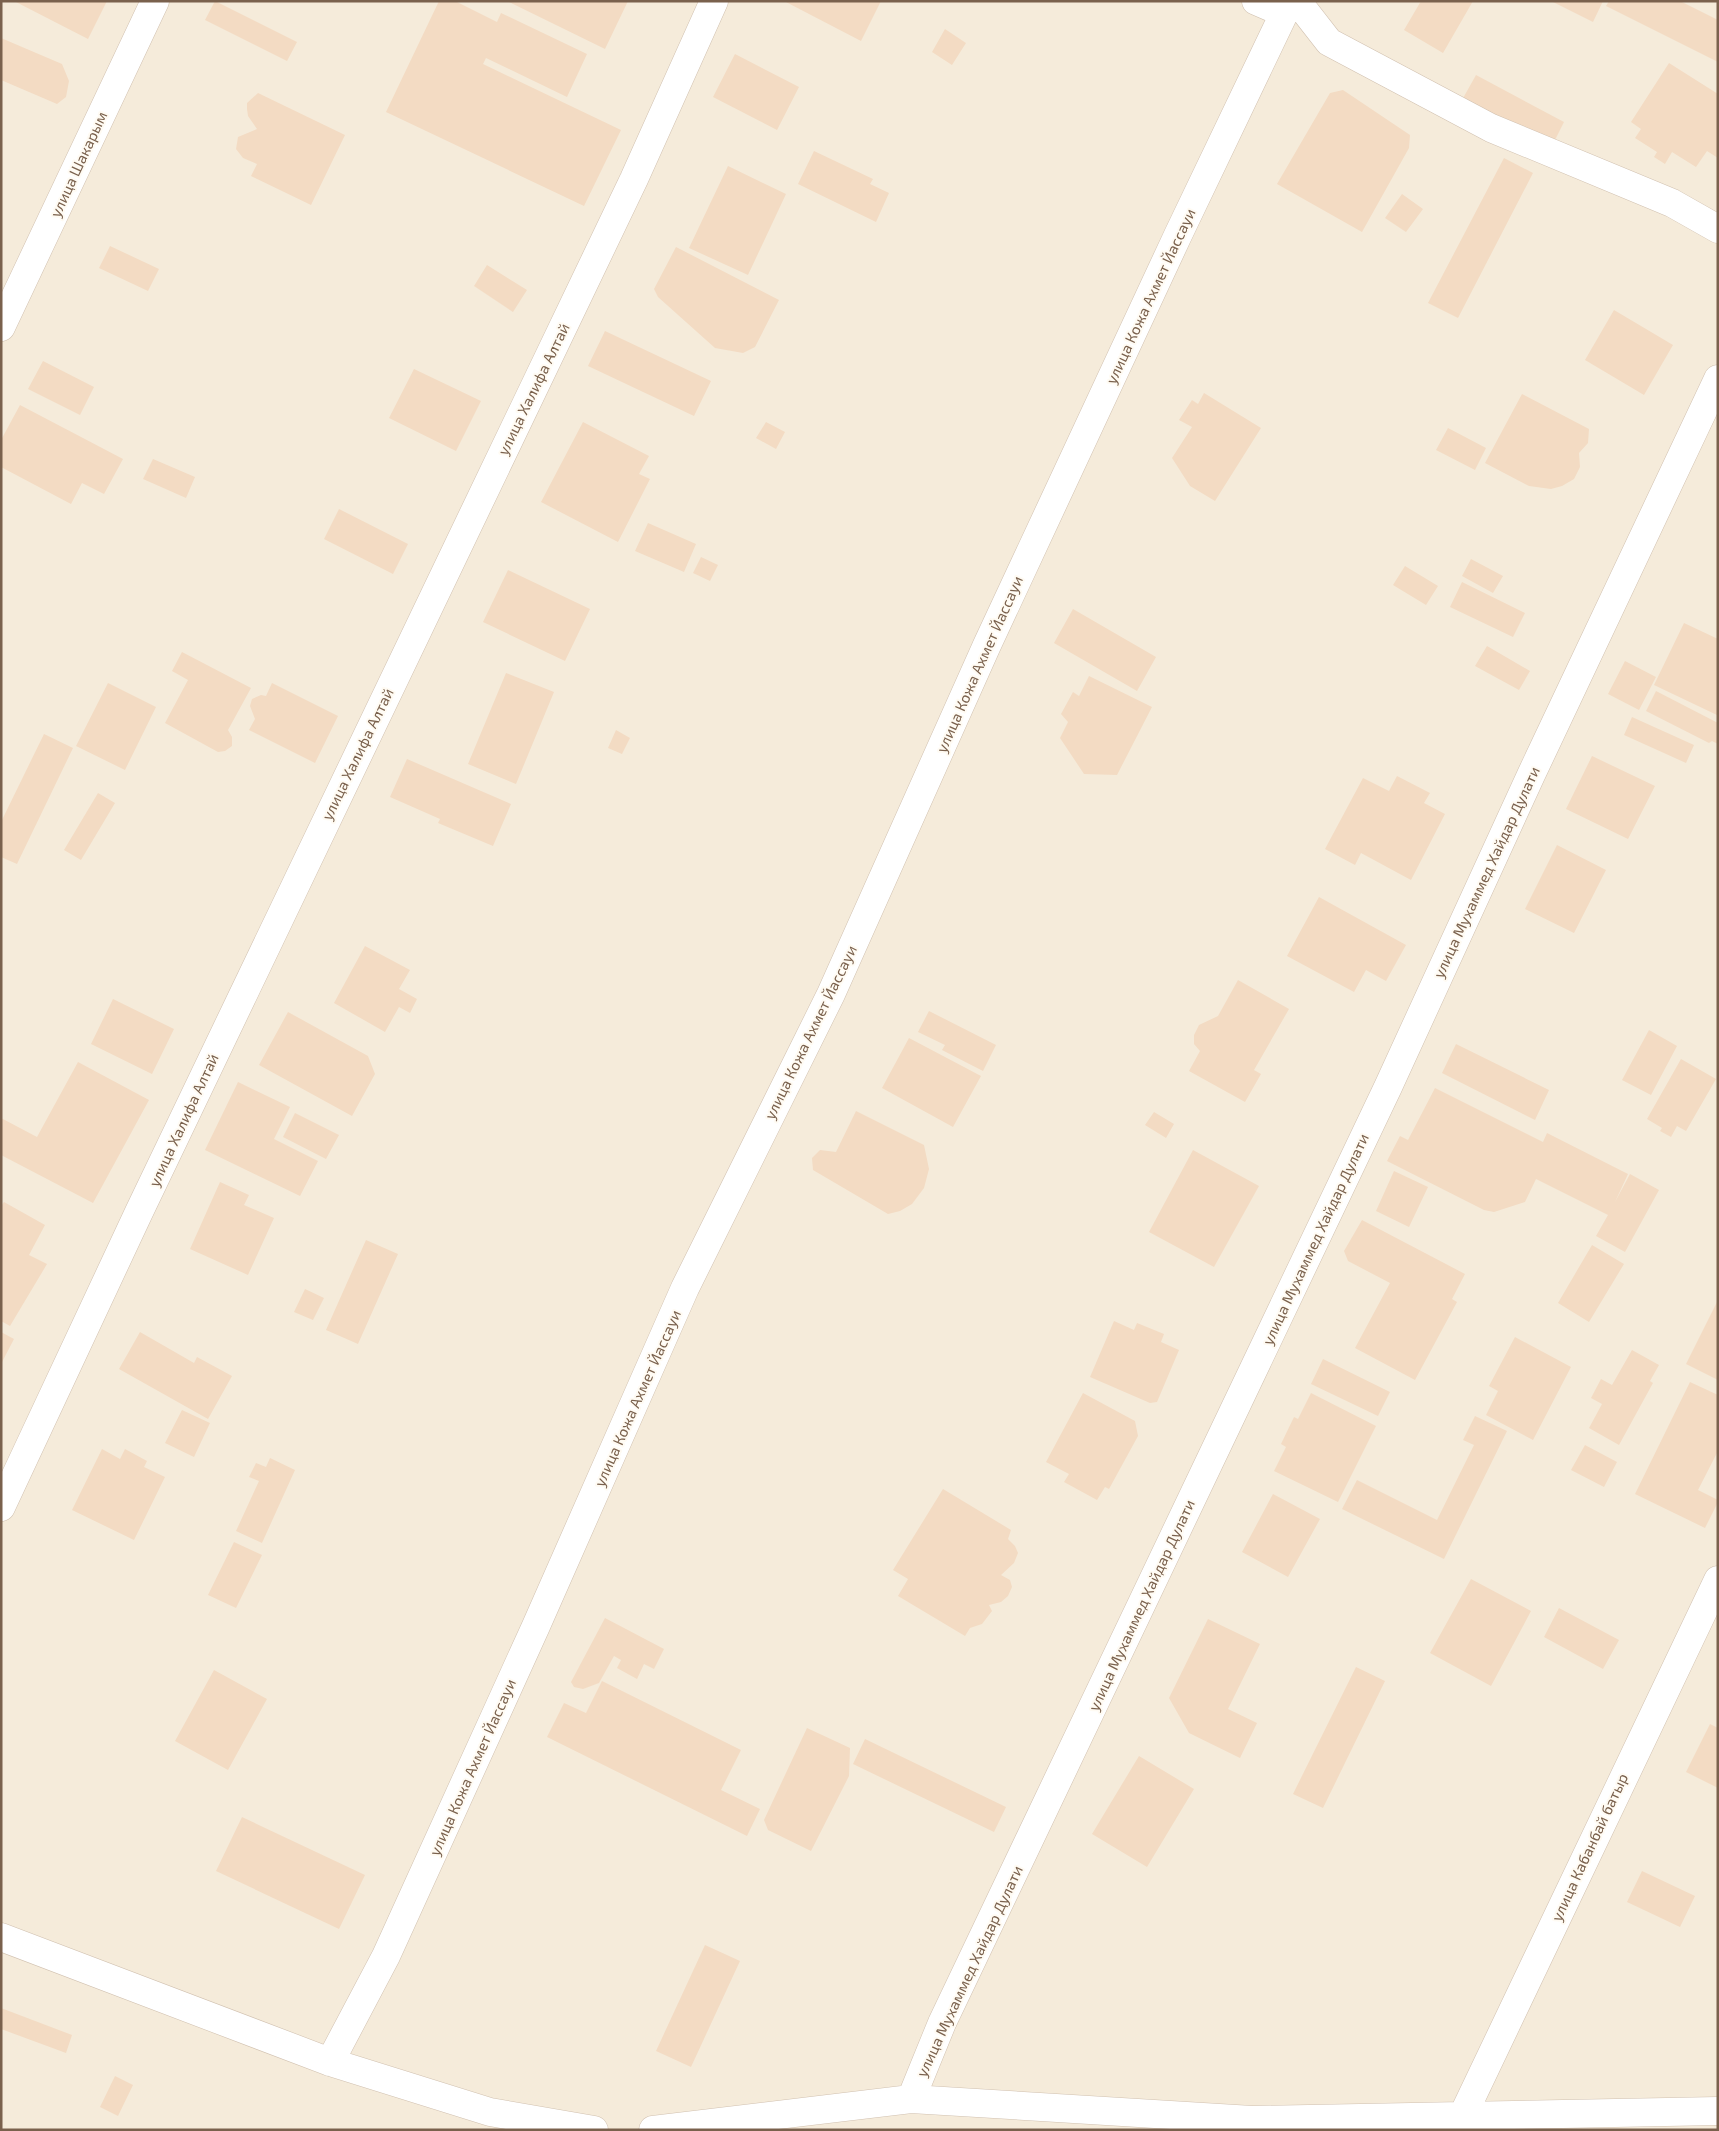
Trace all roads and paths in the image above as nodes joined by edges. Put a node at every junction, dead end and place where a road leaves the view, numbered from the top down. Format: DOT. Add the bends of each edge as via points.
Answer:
graph roads {
  1 [pos="155,1"];
  2 [pos="714,1"];
  3 [pos="1256,1"];
  4 [pos="1290,5"];
  5 [pos="1718,229"];
  6 [pos="1,328"];
  7 [pos="1718,379"];
  8 [pos="1,1508"];
  9 [pos="1718,1580"];
  10 [pos="1,1937"];
  11 [pos="330,2062"];
  12 [pos="911,2099"];
  13 [pos="1718,2111"];
  14 [pos="1463,2115"];
  15 [pos="594,2130"];
  16 [pos="653,2130"];
  1 -- 6 [label="street, улица Шакарым"];
  2 -- 8 [label="street, улица Халифа Алтай" via="634,179 169,1149"];
  3 -- 4 [label="street"];
  4 -- 5 [label="street" via="1329,42 1491,128 1672,203"];
  4 -- 11 [label="street, улица Кожа Ахмет Йассауи" via="987,645 830,994 685,1288 386,1956"];
  7 -- 12 [label="street, улица Мухаммед Хайдар Дулати" via="1388,1087 942,2023"];
  9 -- 14 [label="street, улица Кабанбай батыр"];
  10 -- 11 [label="street"];
  11 -- 15 [label="street" via="490,2112"];
  12 -- 14 [label="street" via="1252,2120"];
  12 -- 16 [label="street"];
  13 -- 14 [label="street"];
}
